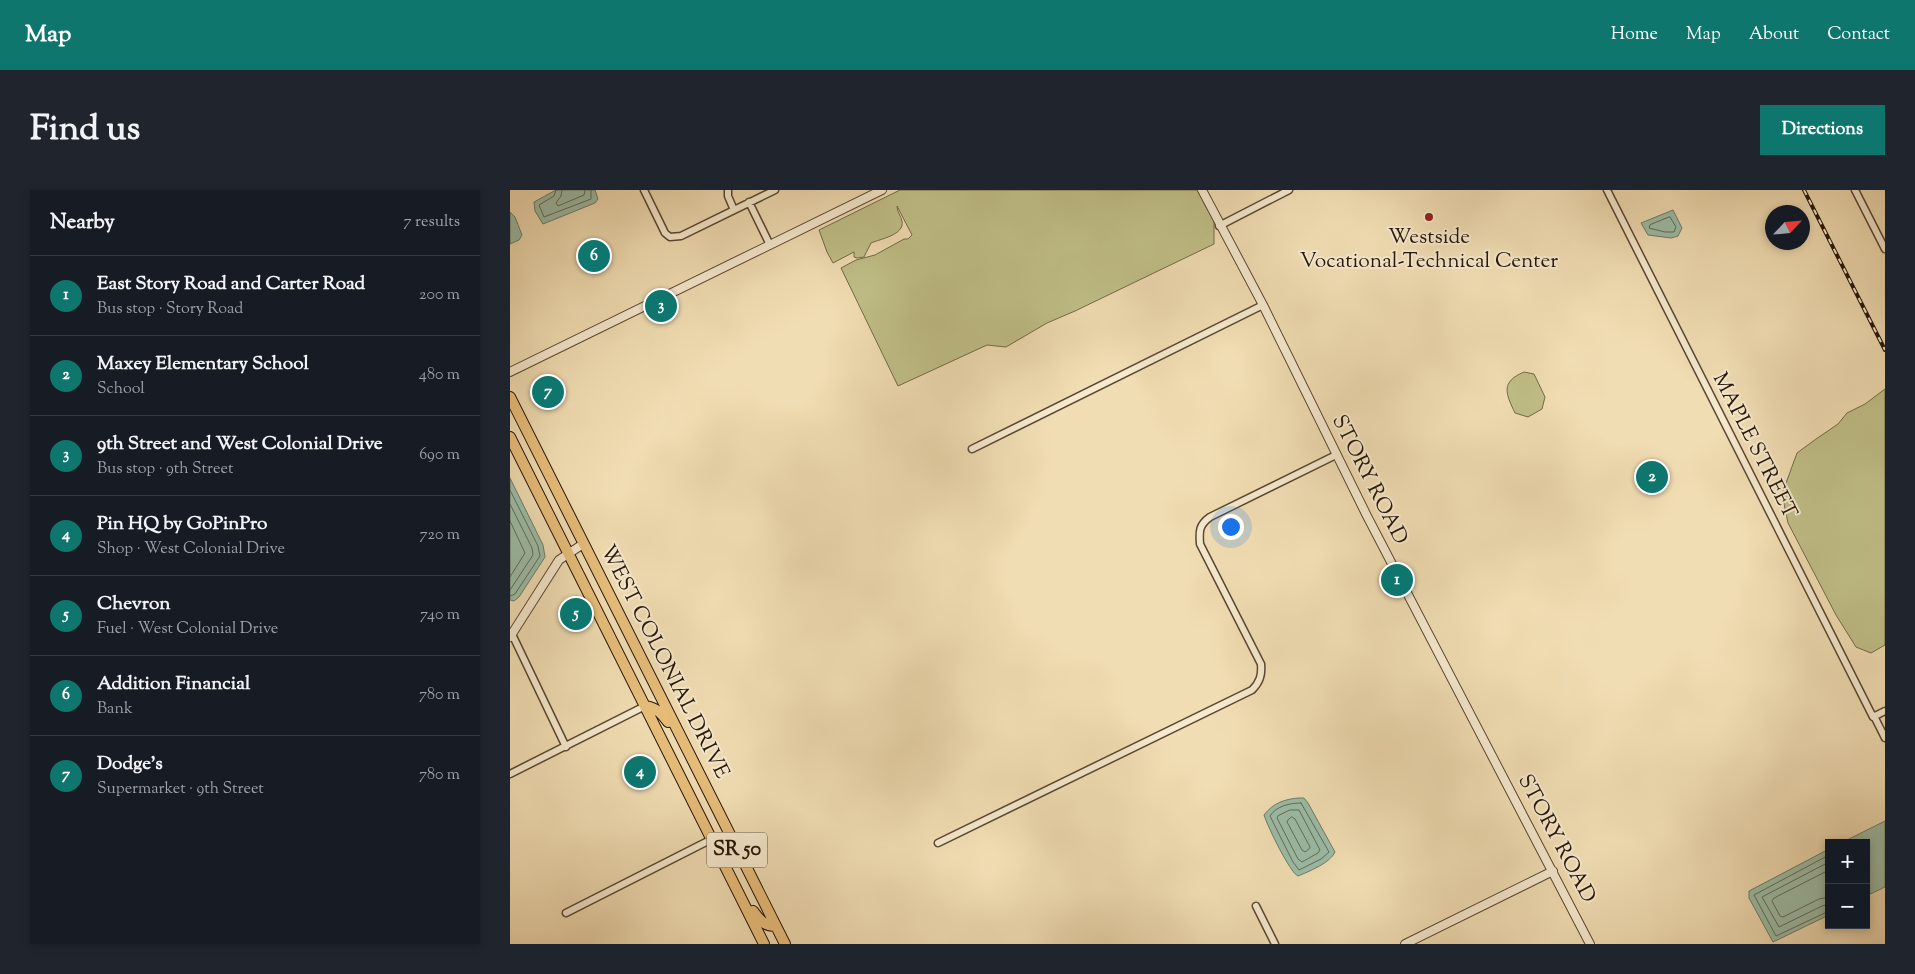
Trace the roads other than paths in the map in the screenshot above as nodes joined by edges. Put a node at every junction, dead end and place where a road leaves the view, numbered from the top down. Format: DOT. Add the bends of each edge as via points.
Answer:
graph roads {
  1 [pos="644,190"];
  2 [pos="728,190"];
  3 [pos="774,190"];
  4 [pos="882,190"];
  5 [pos="1202,190"];
  6 [pos="1271,190"];
  7 [pos="1289,190"];
  8 [pos="1607,190"];
  9 [pos="1855,190"];
  10 [pos="765,192"];
  11 [pos="1274,197"];
  12 [pos="749,202"];
  13 [pos="734,210"];
  14 [pos="1220,226"];
  15 [pos="770,244"];
  16 [pos="1885,249"];
  17 [pos="1263,305"];
  18 [pos="510,372"];
  19 [pos="510,397"];
  20 [pos="510,437"];
  21 [pos="972,449"];
  22 [pos="1336,455"];
  23 [pos="584,544"];
  24 [pos="569,554"];
  25 [pos="511,634"];
  26 [pos="645,706"];
  27 [pos="1885,711"];
  28 [pos="1874,716"];
  29 [pos="1885,738"];
  30 [pos="566,747"];
  31 [pos="689,756"];
  32 [pos="510,774"];
  33 [pos="712,839"];
  34 [pos="938,843"];
  35 [pos="1553,871"];
  36 [pos="740,895"];
  37 [pos="1256,906"];
  38 [pos="566,913"];
  39 [pos="775,926"];
  40 [pos="764,944"];
  41 [pos="785,944"];
  42 [pos="1275,944"];
  43 [pos="1405,944"];
  44 [pos="1590,944"];
  1 -- 13 [label="street" via="670,237 681,236"];
  2 -- 13 [label="street"];
  3 -- 10 [label="street"];
  4 -- 15 [label="street"];
  5 -- 14 [label="street, STORY ROAD"];
  6 -- 11 [label="street"];
  7 -- 11 [label="street"];
  8 -- 28 [label="street, MAPLE STREET"];
  9 -- 16 [label="street"];
  10 -- 12 [label="street"];
  11 -- 14 [label="street"];
  12 -- 13 [label="street"];
  12 -- 15 [label="street"];
  14 -- 17 [label="street, STORY ROAD"];
  15 -- 18 [label="street"];
  17 -- 21 [label="street"];
  17 -- 22 [label="street, STORY ROAD"];
  19 -- 23 [label="highway, WEST COLONIAL DRIVE / SR 50"];
  20 -- 24 [label="highway, WEST COLONIAL DRIVE / SR 50"];
  22 -- 34 [label="street" via="1202,523 1200,544 1260,664 1262,674 1258,685"];
  22 -- 35 [label="street, STORY ROAD"];
  23 -- 24 [label="street"];
  23 -- 31 [label="highway, WEST COLONIAL DRIVE / SR 50"];
  24 -- 25 [label="street" via="559,560"];
  24 -- 26 [label="highway, WEST COLONIAL DRIVE / SR 50"];
  25 -- 30 [label="street"];
  26 -- 30 [label="street"];
  26 -- 31 [label="highway" via="660,711"];
  26 -- 33 [label="highway, WEST COLONIAL DRIVE / SR 50"];
  27 -- 28 [label="street"];
  28 -- 29 [label="street, MAPLE STREET"];
  30 -- 32 [label="street"];
  31 -- 39 [label="highway, WEST COLONIAL DRIVE / SR 50"];
  33 -- 36 [label="highway, WEST COLONIAL DRIVE / SR 50"];
  33 -- 38 [label="street"];
  35 -- 43 [label="street"];
  35 -- 44 [label="street, STORY ROAD"];
  36 -- 39 [label="highway" via="763,924"];
  36 -- 40 [label="highway, WEST COLONIAL DRIVE / SR 50"];
  37 -- 42 [label="street"];
  39 -- 41 [label="highway, WEST COLONIAL DRIVE / SR 50"];
}
